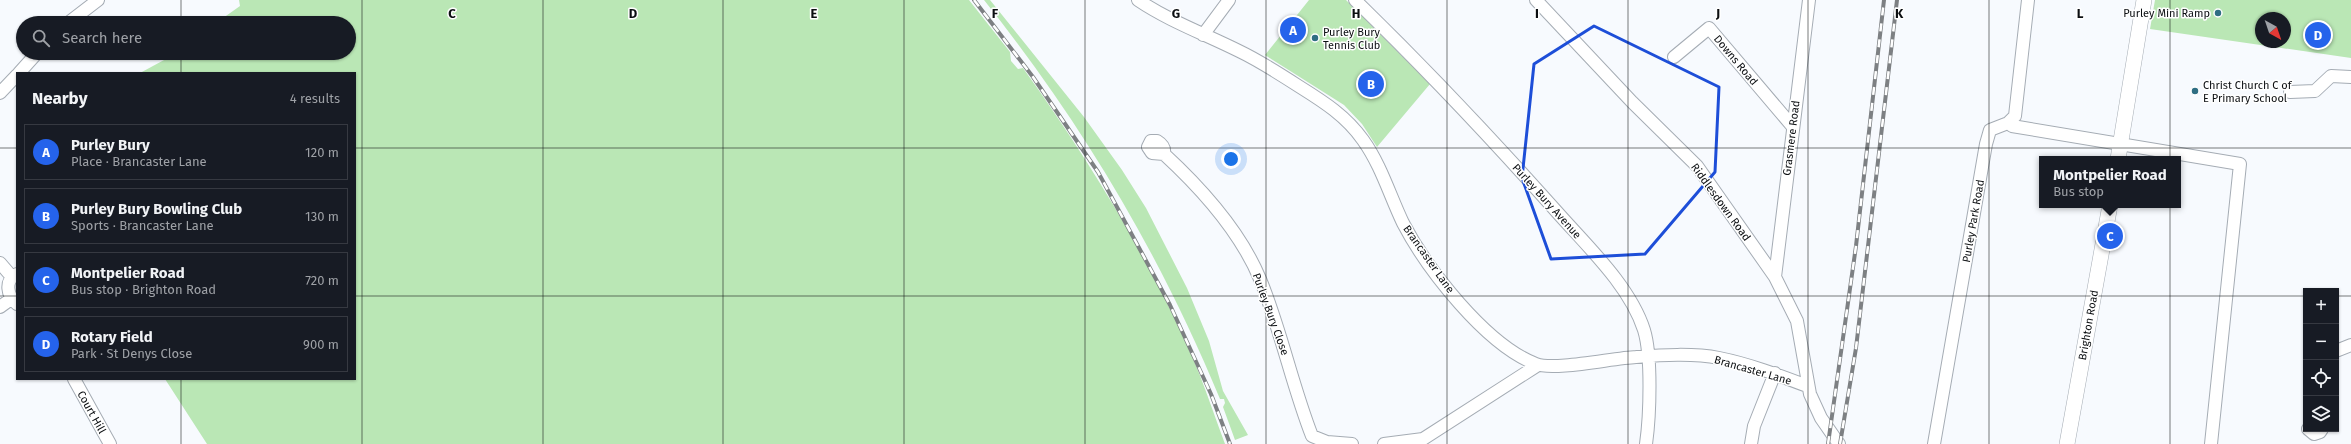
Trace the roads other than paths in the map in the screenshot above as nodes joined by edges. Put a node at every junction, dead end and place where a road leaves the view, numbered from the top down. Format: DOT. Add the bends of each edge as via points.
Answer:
graph roads {
  1 [pos="98,0"];
  2 [pos="1138,0"];
  3 [pos="1229,0"];
  4 [pos="1355,0"];
  5 [pos="1536,0"];
  6 [pos="1809,0"];
  7 [pos="2028,0"];
  8 [pos="2144,0"];
  9 [pos="77,16"];
  10 [pos="1203,35"];
  11 [pos="1674,57"];
  12 [pos="31,60"];
  13 [pos="20,72"];
  14 [pos="16,76"];
  15 [pos="2351,77"];
  16 [pos="2290,92"];
  17 [pos="0,93"];
  18 [pos="2008,123"];
  19 [pos="1793,127"];
  20 [pos="2120,143"];
  21 [pos="1164,154"];
  22 [pos="2118,156"];
  23 [pos="2109,208"];
  24 [pos="0,263"];
  25 [pos="14,275"];
  26 [pos="1775,277"];
  27 [pos="14,301"];
  28 [pos="0,307"];
  29 [pos="2351,345"];
  30 [pos="2339,350"];
  31 [pos="1650,356"];
  32 [pos="1538,365"];
  33 [pos="1775,373"];
  34 [pos="75,380"];
  35 [pos="1807,386"];
  36 [pos="110,444"];
  37 [pos="1352,444"];
  38 [pos="1384,444"];
  39 [pos="1646,444"];
  40 [pos="1751,444"];
  41 [pos="1839,444"];
  42 [pos="1934,444"];
  43 [pos="2067,444"];
  44 [pos="2211,444"];
  1 -- 9 [label="street"];
  2 -- 10 [label="street, Brancaster Lane" via="1165,17"];
  3 -- 10 [label="street"];
  4 -- 31 [label="street, Purley Bury Avenue" via="1424,67 1596,255 1633,304 1644,330"];
  5 -- 26 [label="street, Riddlesdown Road" via="1632,102 1697,166"];
  6 -- 19 [label="street, Grasmere Road"];
  7 -- 18 [label="street" via="2017,110"];
  8 -- 20 [label="main road"];
  10 -- 32 [label="street, Brancaster Lane" via="1261,63 1339,113 1364,141 1404,224 1442,283 1477,322 1511,350"];
  11 -- 19 [label="street, Downs Road" via="1709,28"];
  12 -- 13 [label="street"];
  14 -- 17 [label="street"];
  15 -- 16 [label="street" via="2331,76 2315,91"];
  18 -- 20 [label="street" via="2012,126"];
  18 -- 42 [label="street, Purley Park Road" via="1990,130 1986,144"];
  19 -- 26 [label="street, Grasmere Road"];
  20 -- 22 [label="main road"];
  20 -- 44 [label="street" via="2240,164"];
  21 -- 37 [label="street, Purley Bury Close" via="1213,203 1250,259 1260,279 1312,436 1327,442"];
  23 -- 43 [label="main road, Brighton Road"];
  24 -- 25 [label="street"];
  25 -- 27 [label="street" via="8,286"];
  26 -- 35 [label="street, Riddlesdown Road" via="1796,321"];
  27 -- 28 [label="street"];
  29 -- 30 [label="street"];
  31 -- 32 [label="street, Brancaster Lane" via="1552,366"];
  31 -- 33 [label="street, Brancaster Lane" via="1718,358"];
  31 -- 39 [label="street, Purley Bury Avenue"];
  32 -- 38 [label="street" via="1423,439"];
  33 -- 35 [label="street, Brancaster Lane"];
  33 -- 40 [label="street" via="1754,426"];
  34 -- 36 [label="street, Court Hill"];
  35 -- 41 [label="street, Riddlesdown Road" via="1821,418"];
}
